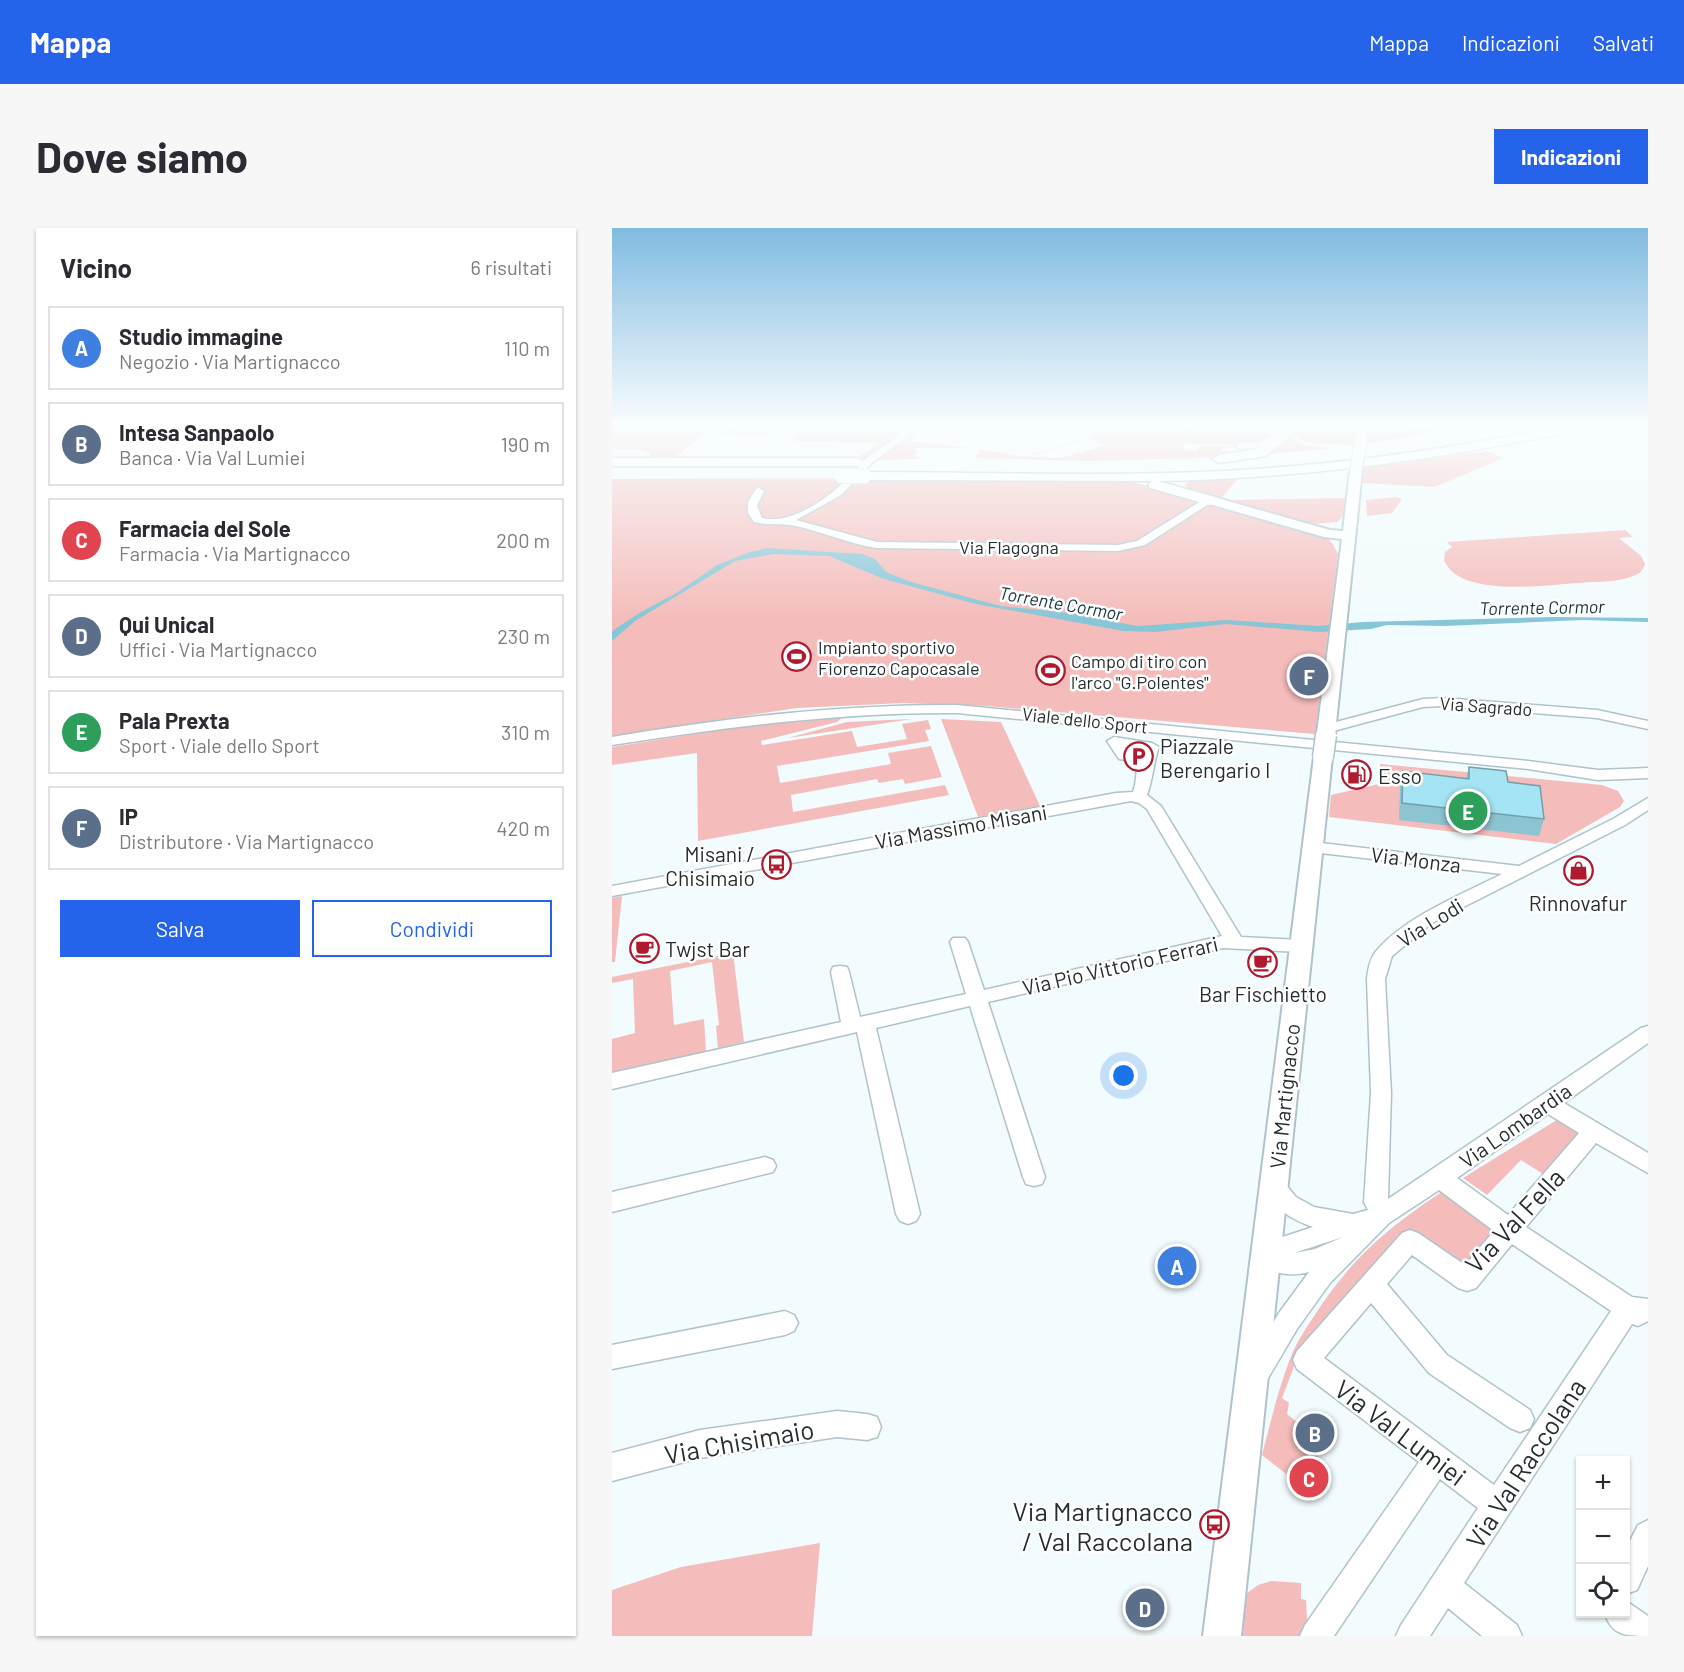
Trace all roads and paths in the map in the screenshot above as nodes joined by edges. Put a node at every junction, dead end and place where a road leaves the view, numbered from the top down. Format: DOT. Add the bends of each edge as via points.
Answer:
graph roads {
  1 [pos="842,490"];
  2 [pos="1170,490"];
  3 [pos="1183,490"];
  4 [pos="1354,490"];
  5 [pos="759,491"];
  6 [pos="1189,494"];
  7 [pos="1210,500"];
  8 [pos="1350,516"];
  9 [pos="792,522"];
  10 [pos="1293,522"];
  11 [pos="1320,532"];
  12 [pos="1347,535"];
  13 [pos="1345,556"];
  14 [pos="1648,725"];
  15 [pos="1326,731"];
  16 [pos="612,741"];
  17 [pos="1147,759"];
  18 [pos="1648,764"];
  19 [pos="1558,768"];
  20 [pos="1648,773"];
  21 [pos="1618,776"];
  22 [pos="1648,787"];
  23 [pos="1139,797"];
  24 [pos="1648,803"];
  25 [pos="1312,847"];
  26 [pos="1520,871"];
  27 [pos="612,891"];
  28 [pos="1233,941"];
  29 [pos="959,942"];
  30 [pos="1300,946"];
  31 [pos="840,972"];
  32 [pos="976,997"];
  33 [pos="859,1024"];
  34 [pos="1648,1033"];
  35 [pos="612,1082"];
  36 [pos="1547,1103"];
  37 [pos="1593,1131"];
  38 [pos="1648,1164"];
  39 [pos="765,1166"];
  40 [pos="1034,1177"];
  41 [pos="1440,1179"];
  42 [pos="1274,1187"];
  43 [pos="612,1202"];
  44 [pos="908,1214"];
  45 [pos="1375,1216"];
  46 [pos="1511,1230"];
  47 [pos="1349,1247"];
  48 [pos="1266,1254"];
  49 [pos="1371,1283"];
  50 [pos="1641,1313"];
  51 [pos="786,1323"];
  52 [pos="612,1357"];
  53 [pos="1306,1360"];
  54 [pos="1250,1386"];
  55 [pos="1520,1419"];
  56 [pos="867,1427"];
  57 [pos="1437,1460"];
  58 [pos="612,1467"];
  59 [pos="1497,1505"];
  60 [pos="1648,1535"];
  61 [pos="1630,1571"];
  62 [pos="1444,1586"];
  63 [pos="1625,1618"];
  64 [pos="1648,1635"];
  65 [pos="1222,1636"];
  66 [pos="1316,1636"];
  67 [pos="1412,1636"];
  68 [pos="1506,1636"];
  1 -- 9 [label="street"];
  2 -- 6 [label="highway"];
  3 -- 6 [label="highway"];
  4 -- 8 [label="main road, Via Martignacco, bridge"];
  5 -- 9 [label="street, Via Flagogna" via="752,505 758,520 769,524"];
  6 -- 7 [label="highway"];
  7 -- 9 [label="street, Via Flagogna" via="1141,543 1118,548 890,546 844,540"];
  7 -- 10 [label="main road"];
  8 -- 10 [label="main road" via="1327,526"];
  8 -- 12 [label="main road, Via Martignacco"];
  10 -- 11 [label="main road"];
  10 -- 12 [label="main road"];
  11 -- 12 [label="main road"];
  11 -- 13 [label="main road" via="1335,541"];
  12 -- 13 [label="main road, Via Martignacco"];
  13 -- 15 [label="main road, Via Martignacco"];
  14 -- 15 [label="street, Via Sagrado" via="1605,715 1443,702 1423,703"];
  15 -- 25 [label="main road, Via Martignacco, bridge"];
  16 -- 19 [label="street, Viale dello Sport" via="811,713 945,709"];
  17 -- 23 [label="street"];
  18 -- 19 [label="street, Viale dello Sport"];
  19 -- 21 [label="street, Viale dello Sport"];
  20 -- 21 [label="street, Viale dello Sport"];
  21 -- 22 [label="street"];
  23 -- 27 [label="street, Via Massimo Misani"];
  23 -- 28 [label="street" via="1156,809"];
  24 -- 26 [label="street, Via Lodi" via="1619,822"];
  25 -- 26 [label="street, Via Monza"];
  25 -- 30 [label="main road, Via Martignacco"];
  26 -- 45 [label="street, Via Lodi" via="1426,920 1395,942 1378,966 1381,1093"];
  28 -- 30 [label="street, Via Pio Vittorio Ferrari"];
  28 -- 32 [label="street, Via Pio Vittorio Ferrari"];
  29 -- 32 [label="street"];
  30 -- 42 [label="main road, Via Martignacco"];
  31 -- 33 [label="street"];
  32 -- 33 [label="street, Via Pio Vittorio Ferrari"];
  32 -- 40 [label="street"];
  33 -- 35 [label="street, Via Pio Vittorio Ferrari"];
  33 -- 44 [label="street"];
  34 -- 36 [label="street, Via Lombardia"];
  36 -- 37 [label="street"];
  36 -- 41 [label="street, Via Lombardia"];
  37 -- 38 [label="street"];
  37 -- 46 [label="street, Via Val Fella"];
  39 -- 43 [label="street"];
  41 -- 45 [label="street, Via Lombardia"];
  41 -- 46 [label="street"];
  42 -- 45 [label="street" via="1288,1205 1312,1218"];
  42 -- 48 [label="main road, Via Martignacco"];
  45 -- 47 [label="street, Via Lombardia"];
  45 -- 48 [label="street, Via Lombardia"];
  46 -- 49 [label="street, Via Val Fella" via="1467,1280 1410,1240"];
  46 -- 50 [label="street"];
  47 -- 48 [label="street, Via Lombardia" via="1293,1264 1277,1264"];
  47 -- 54 [label="street, Via Lombardia" via="1301,1302"];
  48 -- 54 [label="main road, Via Martignacco"];
  49 -- 53 [label="street, Via Val Fella"];
  49 -- 55 [label="street" via="1438,1364"];
  50 -- 59 [label="street, Via Val Raccolana"];
  51 -- 52 [label="street"];
  53 -- 57 [label="street, Via Val Lumiei"];
  54 -- 65 [label="main road, Via Martignacco"];
  56 -- 58 [label="street, Via Chisimaio" via="837,1424 700,1444"];
  57 -- 59 [label="street, Via Val Lumiei"];
  57 -- 66 [label="street"];
  59 -- 62 [label="street, Via Val Raccolana"];
  60 -- 61 [label="street"];
  62 -- 67 [label="street, Via Val Raccolana"];
  62 -- 68 [label="street"];
  63 -- 64 [label="street"];
}
